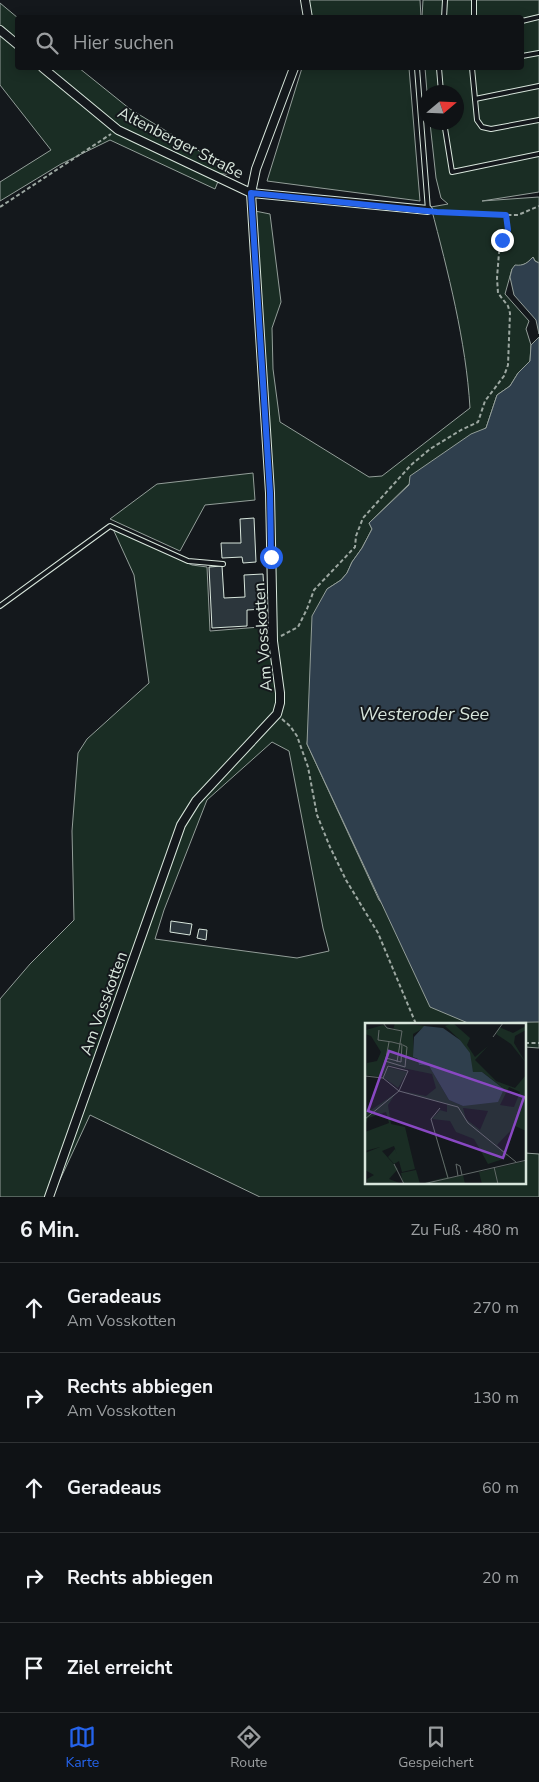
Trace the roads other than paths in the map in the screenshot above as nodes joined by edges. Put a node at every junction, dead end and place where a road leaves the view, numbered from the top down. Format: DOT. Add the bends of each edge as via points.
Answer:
graph roads {
  1 [pos="305,0"];
  2 [pos="445,0"];
  3 [pos="474,0"];
  4 [pos="308,15"];
  5 [pos="444,15"];
  6 [pos="474,15"];
  7 [pos="539,18"];
  8 [pos="524,21"];
  9 [pos="0,30"];
  10 [pos="15,42"];
  11 [pos="539,52"];
  12 [pos="524,56"];
  13 [pos="45,70"];
  14 [pos="293,70"];
  15 [pos="417,70"];
  16 [pos="439,70"];
  17 [pos="472,70"];
  18 [pos="440,85"];
  19 [pos="539,86"];
  20 [pos="475,99"];
  21 [pos="539,120"];
  22 [pos="445,130"];
  23 [pos="539,154"];
  24 [pos="251,193"];
  25 [pos="428,210"];
  26 [pos="223,564"];
  27 [pos="0,606"];
  28 [pos="49,1197"];
  1 -- 4 [label="street"];
  2 -- 5 [label="lane"];
  3 -- 6 [label="lane"];
  7 -- 8 [label="lane"];
  9 -- 10 [label="street"];
  11 -- 12 [label="lane"];
  13 -- 24 [label="street, Altenberger Straße" via="118,130"];
  14 -- 24 [label="street, Altenberger Straße" via="256,169"];
  15 -- 25 [label="lane"];
  16 -- 18 [label="lane"];
  17 -- 20 [label="lane"];
  19 -- 20 [label="lane"];
  20 -- 21 [label="lane" via="477,120 482,127 491,130"];
  22 -- 23 [label="lane" via="452,172"];
  24 -- 25 [label="street"];
  24 -- 28 [label="street, Am Vosskotten" via="270,493 273,641 280,703 277,714 196,801 181,825"];
  26 -- 27 [label="lane" via="188,561 110,526"];
}
